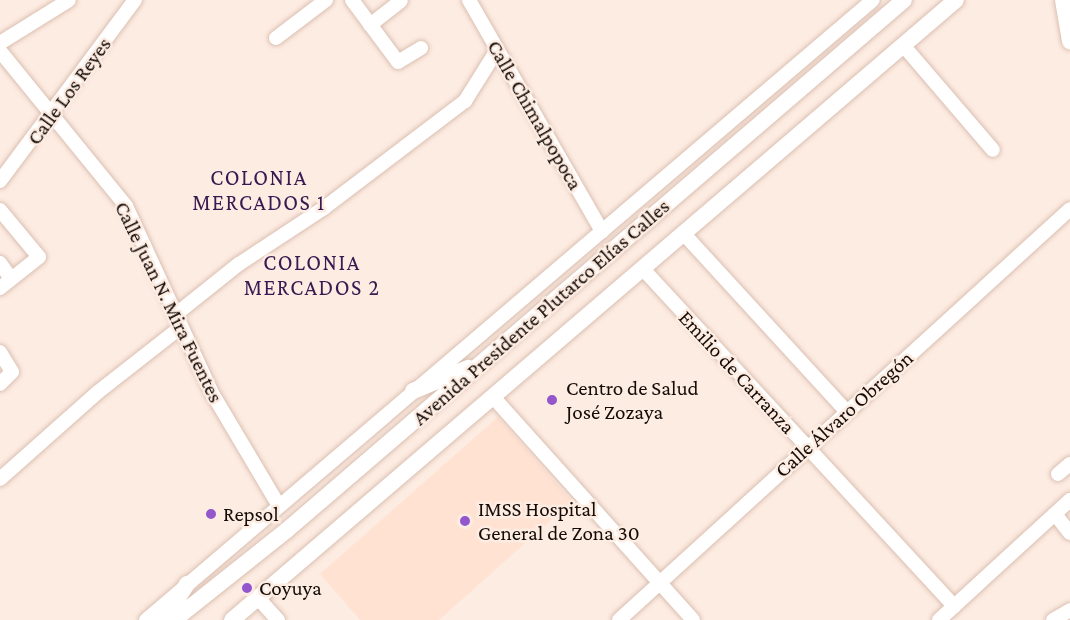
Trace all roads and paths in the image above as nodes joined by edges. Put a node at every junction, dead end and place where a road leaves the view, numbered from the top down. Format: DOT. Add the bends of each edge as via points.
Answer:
graph roads {
  1 [pos="69,0"];
  2 [pos="135,0"];
  3 [pos="326,0"];
  4 [pos="352,0"];
  5 [pos="469,0"];
  6 [pos="873,0"];
  7 [pos="904,0"];
  8 [pos="956,0"];
  9 [pos="1063,0"];
  10 [pos="401,1"];
  11 [pos="370,25"];
  12 [pos="276,38"];
  13 [pos="1070,41"];
  14 [pos="0,43"];
  15 [pos="903,45"];
  16 [pos="420,48"];
  17 [pos="497,50"];
  18 [pos="0,51"];
  19 [pos="52,116"];
  20 [pos="993,150"];
  21 [pos="0,181"];
  22 [pos="1070,209"];
  23 [pos="0,210"];
  24 [pos="602,231"];
  25 [pos="684,234"];
  26 [pos="0,263"];
  27 [pos="643,269"];
  28 [pos="5,284"];
  29 [pos="178,321"];
  30 [pos="0,352"];
  31 [pos="485,360"];
  32 [pos="0,384"];
  33 [pos="413,392"];
  34 [pos="494,398"];
  35 [pos="847,412"];
  36 [pos="807,448"];
  37 [pos="1070,464"];
  38 [pos="1058,474"];
  39 [pos="0,479"];
  40 [pos="1070,500"];
  41 [pos="279,506"];
  42 [pos="1055,514"];
  43 [pos="1070,534"];
  44 [pos="659,583"];
  45 [pos="187,584"];
  46 [pos="258,598"];
  47 [pos="954,606"];
  48 [pos="1070,609"];
  49 [pos="146,620"];
  50 [pos="164,620"];
  51 [pos="174,620"];
  52 [pos="232,620"];
  53 [pos="278,620"];
  54 [pos="619,620"];
  55 [pos="693,620"];
  56 [pos="939,620"];
  57 [pos="1053,620"];
  1 -- 14 [label="street"];
  2 -- 19 [label="street, Calle Los Reyes"];
  3 -- 12 [label="street"];
  4 -- 11 [label="street"];
  5 -- 17 [label="street, Calle Chimalpopoca"];
  6 -- 24 [label="street, Avenida Presidente Plutarco Elías Calles"];
  7 -- 31 [label="main road, Avenida Presidente Plutarco Elías Calles"];
  8 -- 15 [label="main road, Avenida Presidente Plutarco Elías Calles"];
  9 -- 13 [label="main road"];
  10 -- 11 [label="street"];
  11 -- 16 [label="street" via="398,62"];
  15 -- 20 [label="street"];
  15 -- 25 [label="main road, Avenida Presidente Plutarco Elías Calles"];
  17 -- 24 [label="street, Calle Chimalpopoca"];
  17 -- 29 [label="street" via="465,101 324,208 238,264"];
  18 -- 19 [label="street, Calle Juan N. Mira Fuentes"];
  19 -- 21 [label="street, Calle Los Reyes"];
  19 -- 29 [label="street, Calle Juan N. Mira Fuentes" via="126,206"];
  22 -- 35 [label="street, Calle Álvaro Obregón"];
  23 -- 28 [label="street" via="39,257"];
  24 -- 33 [label="street, Avenida Presidente Plutarco Elías Calles"];
  25 -- 27 [label="main road, Avenida Presidente Plutarco Elías Calles"];
  25 -- 35 [label="street"];
  26 -- 28 [label="street"];
  27 -- 34 [label="main road, Avenida Presidente Plutarco Elías Calles"];
  27 -- 36 [label="street, Emilio de Carranza"];
  29 -- 39 [label="street"];
  29 -- 41 [label="street, Calle Juan N. Mira Fuentes" via="226,420"];
  30 -- 32 [label="street" via="12,372"];
  31 -- 33 [label="main road"];
  31 -- 51 [label="main road, Avenida Presidente Plutarco Elías Calles"];
  33 -- 41 [label="street, Avenida Presidente Plutarco Elías Calles"];
  34 -- 44 [label="street"];
  34 -- 46 [label="main road, Avenida Presidente Plutarco Elías Calles"];
  35 -- 36 [label="street, Calle Álvaro Obregón"];
  36 -- 44 [label="street, Calle Álvaro Obregón"];
  36 -- 47 [label="street, Emilio de Carranza"];
  37 -- 38 [label="street"];
  40 -- 42 [label="street"];
  41 -- 45 [label="street, Avenida Presidente Plutarco Elías Calles"];
  42 -- 43 [label="street"];
  42 -- 47 [label="street"];
  44 -- 54 [label="street, Calle Álvaro Obregón"];
  44 -- 55 [label="street"];
  45 -- 49 [label="street, Avenida Presidente Plutarco Elías Calles"];
  45 -- 50 [label="main road"];
  46 -- 52 [label="main road, Avenida Presidente Plutarco Elías Calles"];
  46 -- 53 [label="street"];
  47 -- 56 [label="street"];
  48 -- 57 [label="street"];
}
